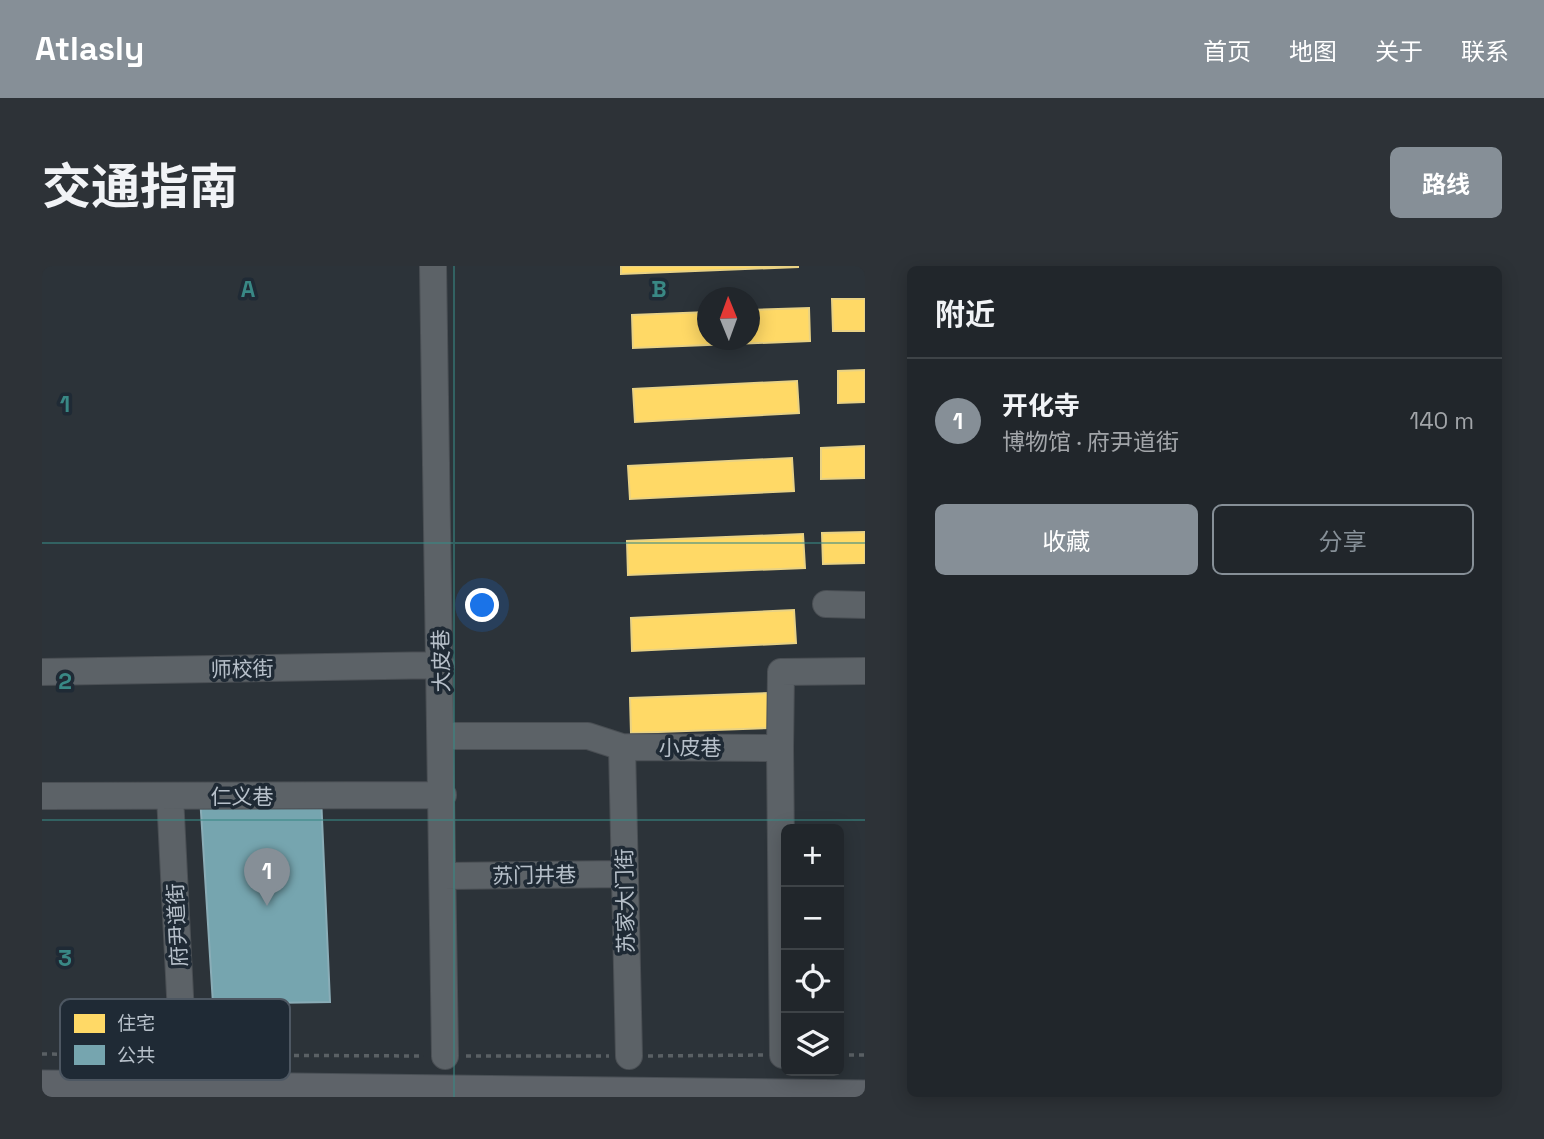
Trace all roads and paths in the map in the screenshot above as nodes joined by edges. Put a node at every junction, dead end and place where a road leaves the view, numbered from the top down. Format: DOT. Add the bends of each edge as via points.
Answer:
graph roads {
  1 [pos="433,266"];
  2 [pos="826,604"];
  3 [pos="865,605"];
  4 [pos="441,665"];
  5 [pos="865,671"];
  6 [pos="42,672"];
  7 [pos="443,736"];
  8 [pos="622,747"];
  9 [pos="780,748"];
  10 [pos="443,795"];
  11 [pos="42,796"];
  12 [pos="170,796"];
  13 [pos="625,874"];
  14 [pos="444,876"];
  15 [pos="180,999"];
  16 [pos="783,1013"];
  17 [pos="42,1054"];
  18 [pos="60,1054"];
  19 [pos="290,1055"];
  20 [pos="781,1055"];
  21 [pos="844,1055"];
  22 [pos="865,1055"];
  23 [pos="445,1056"];
  24 [pos="629,1056"];
  25 [pos="42,1087"];
  26 [pos="865,1097"];
  1 -- 4 [label="street, 大皮巷"];
  2 -- 3 [label="street"];
  4 -- 6 [label="street, 师校街"];
  4 -- 7 [label="street, 大皮巷"];
  5 -- 9 [label="street" via="781,672"];
  7 -- 8 [label="street, 小皮巷" via="588,736"];
  7 -- 10 [label="street, 大皮巷"];
  8 -- 9 [label="street, 小皮巷"];
  8 -- 13 [label="street, 苏家大门街"];
  9 -- 16 [label="street"];
  10 -- 12 [label="street, 仁义巷"];
  10 -- 14 [label="street, 大皮巷"];
  11 -- 12 [label="street, 仁义巷"];
  12 -- 15 [label="street, 府尹道街"];
  13 -- 14 [label="street, 苏门井巷"];
  13 -- 24 [label="street, 苏家大门街"];
  14 -- 23 [label="street, 大皮巷"];
  17 -- 18 [label="path"];
  19 -- 23 [label="path"];
  20 -- 24 [label="path"];
  21 -- 22 [label="path"];
  23 -- 24 [label="path"];
  25 -- 26 [label="main road"];
}
